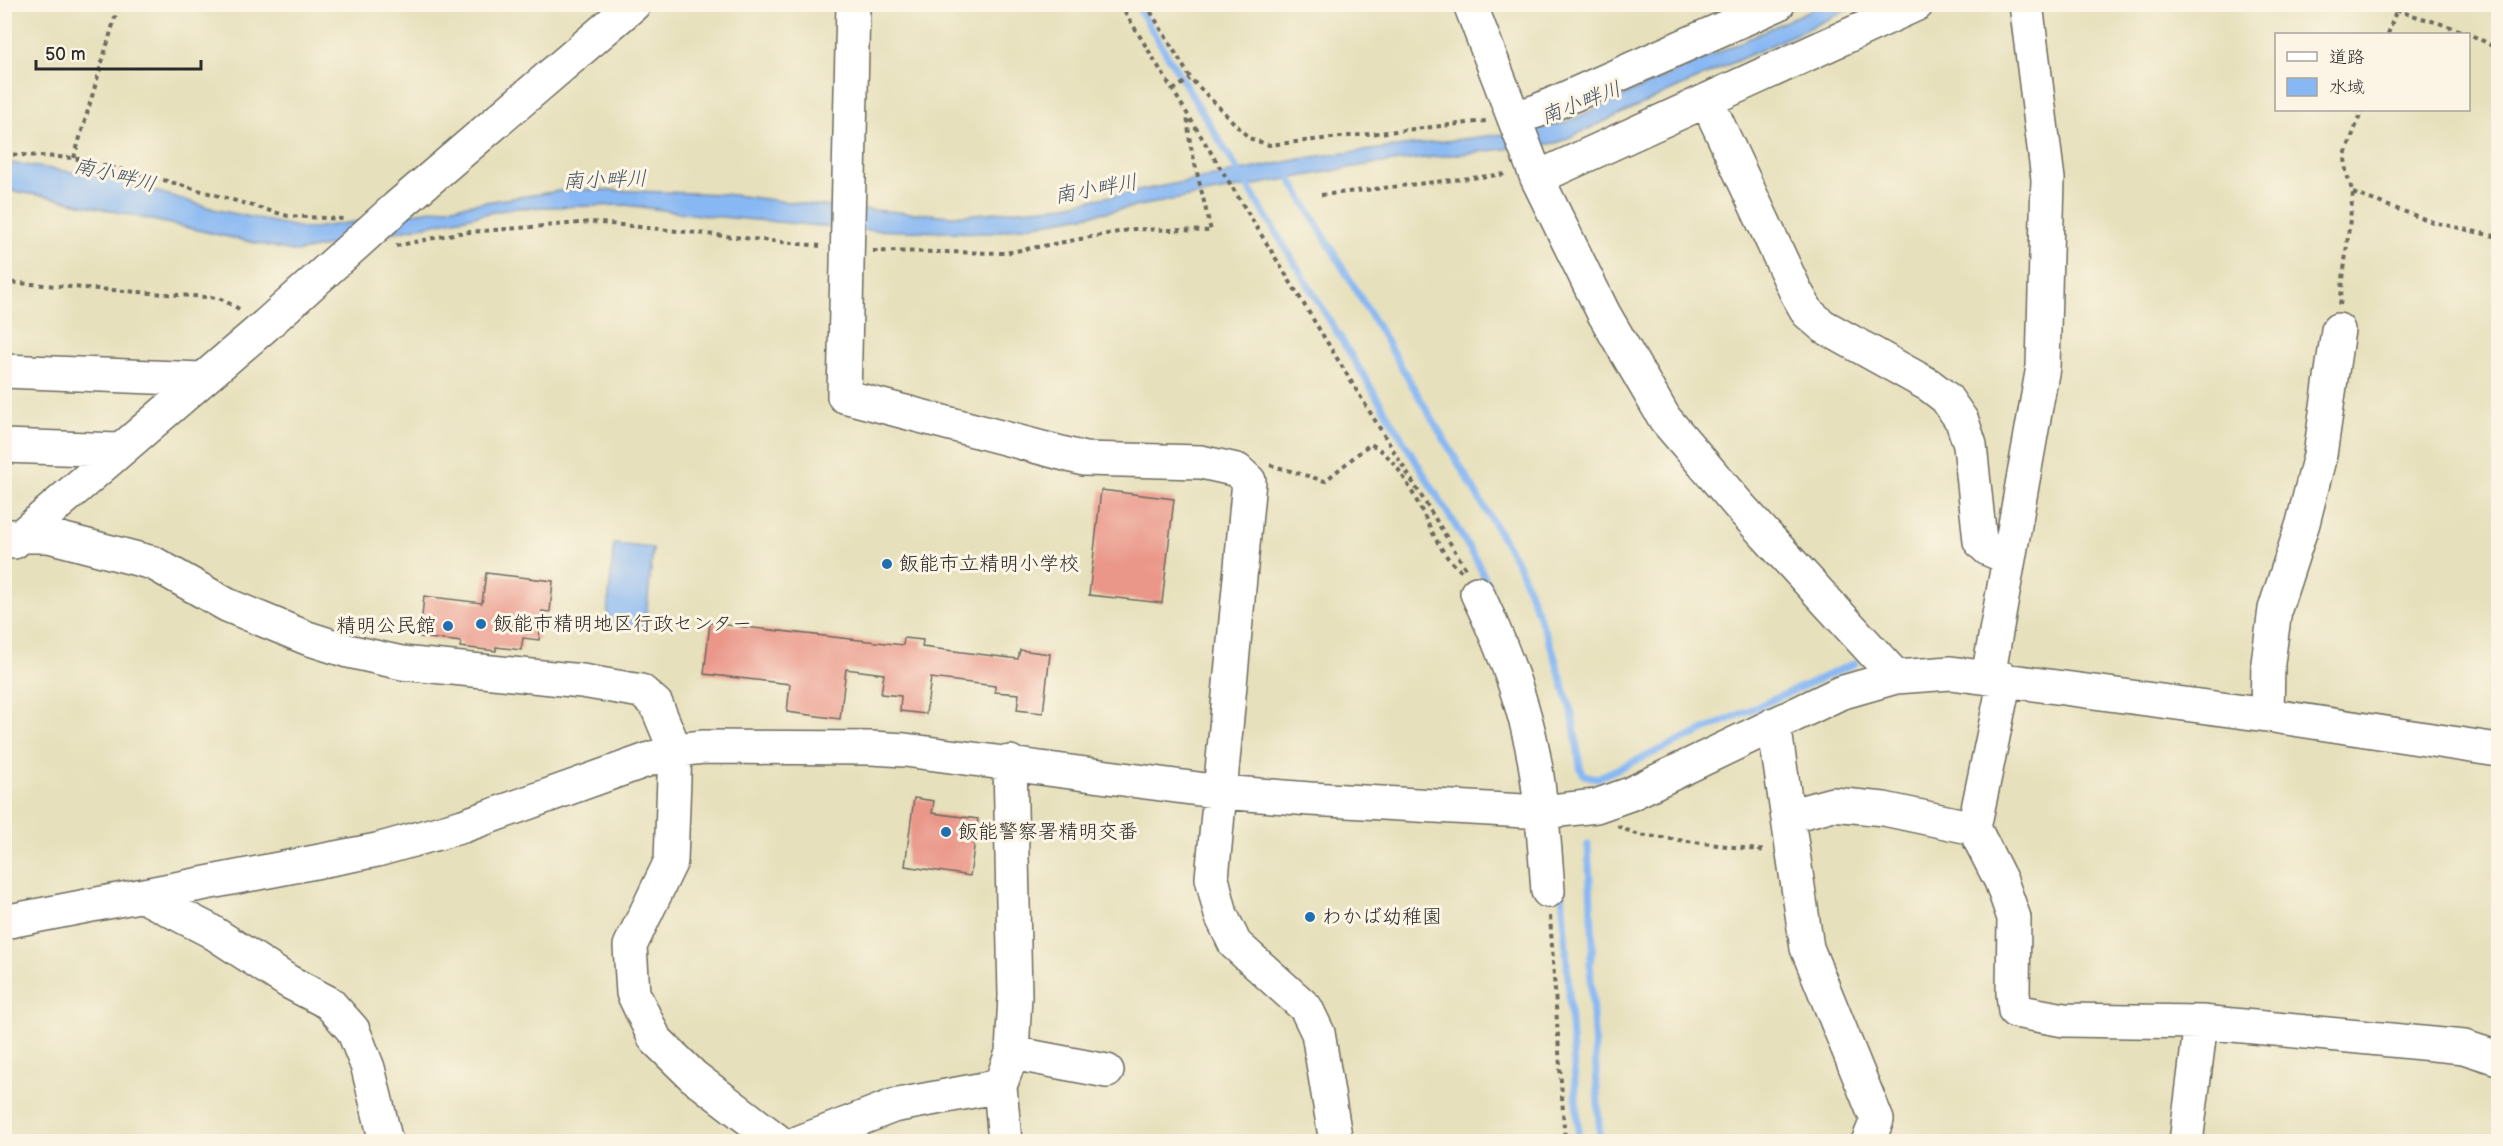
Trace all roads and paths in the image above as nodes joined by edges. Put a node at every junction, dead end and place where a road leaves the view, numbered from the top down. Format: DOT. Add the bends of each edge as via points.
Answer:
graph roads {
  1 [pos="119,4"];
  2 [pos="634,4"];
  3 [pos="853,4"];
  4 [pos="1120,4"];
  5 [pos="1146,4"];
  6 [pos="1470,4"];
  7 [pos="1778,4"];
  8 [pos="1917,4"];
  9 [pos="2026,4"];
  10 [pos="2379,4"];
  11 [pos="2396,11"];
  12 [pos="2388,33"];
  13 [pos="2469,33"];
  14 [pos="2470,33"];
  15 [pos="2499,50"];
  16 [pos="1189,80"];
  17 [pos="1174,89"];
  18 [pos="1707,101"];
  19 [pos="2362,111"];
  20 [pos="1187,115"];
  21 [pos="1515,121"];
  22 [pos="4,154"];
  23 [pos="74,158"];
  24 [pos="1534,170"];
  25 [pos="2354,193"];
  26 [pos="1321,195"];
  27 [pos="352,218"];
  28 [pos="2499,237"];
  29 [pos="390,247"];
  30 [pos="848,249"];
  31 [pos="4,282"];
  32 [pos="266,325"];
  33 [pos="2338,330"];
  34 [pos="4,371"];
  35 [pos="202,379"];
  36 [pos="4,446"];
  37 [pos="119,450"];
  38 [pos="1249,481"];
  39 [pos="10,542"];
  40 [pos="2009,558"];
  41 [pos="1474,587"];
  42 [pos="1896,677"];
  43 [pos="1997,678"];
  44 [pos="2267,715"];
  45 [pos="1774,724"];
  46 [pos="675,750"];
  47 [pos="2499,750"];
  48 [pos="1010,762"];
  49 [pos="1221,792"];
  50 [pos="1558,810"];
  51 [pos="1788,816"];
  52 [pos="1974,828"];
  53 [pos="1794,854"];
  54 [pos="1548,891"];
  55 [pos="146,897"];
  56 [pos="4,922"];
  57 [pos="2201,1022"];
  58 [pos="1012,1053"];
  59 [pos="2499,1058"];
  60 [pos="1107,1071"];
  61 [pos="1000,1086"];
  62 [pos="386,1142"];
  63 [pos="779,1142"];
  64 [pos="800,1142"];
  65 [pos="1005,1142"];
  66 [pos="1336,1142"];
  67 [pos="1564,1142"];
  68 [pos="1868,1142"];
  69 [pos="2186,1142"];
  1 -- 23 [label="path"];
  2 -- 32 [label="street"];
  3 -- 30 [label="street"];
  4 -- 17 [label="path"];
  5 -- 16 [label="path"];
  6 -- 21 [label="street"];
  7 -- 21 [label="street"];
  8 -- 18 [label="street"];
  9 -- 40 [label="street" via="2048,179 2043,367"];
  10 -- 11 [label="path"];
  11 -- 12 [label="path"];
  11 -- 13 [label="path"];
  14 -- 15 [label="path"];
  16 -- 17 [label="path"];
  16 -- 21 [label="path" via="1249,138 1269,145"];
  17 -- 20 [label="path"];
  18 -- 24 [label="street"];
  18 -- 40 [label="street" via="1808,313 1837,335 1929,385 1946,398 1962,421 1970,445 1980,541"];
  19 -- 25 [label="path" via="2345,155"];
  20 -- 30 [label="path" via="1211,231 1134,229 1005,253"];
  20 -- 41 [label="path" via="1464,564"];
  21 -- 24 [label="street"];
  22 -- 23 [label="path"];
  23 -- 27 [label="path" via="288,216"];
  24 -- 26 [label="path"];
  24 -- 42 [label="street" via="1604,314 1665,419"];
  25 -- 28 [label="path" via="2433,222"];
  25 -- 33 [label="path"];
  29 -- 30 [label="path" via="458,233 592,222"];
  30 -- 38 [label="street" via="844,396 1084,459 1201,462 1237,470"];
  31 -- 32 [label="path" via="219,298"];
  32 -- 35 [label="street"];
  33 -- 44 [label="street" via="2320,455 2303,524 2275,609"];
  34 -- 35 [label="street"];
  35 -- 37 [label="street"];
  36 -- 37 [label="street"];
  37 -- 39 [label="street"];
  38 -- 41 [label="path" via="1263,463 1325,481 1370,444 1382,449 1405,481 1448,558"];
  38 -- 49 [label="street"];
  39 -- 46 [label="street" via="49,536 153,562 228,605 348,651 402,663 582,681 641,692 656,704"];
  40 -- 43 [label="street"];
  41 -- 50 [label="street" via="1499,639 1535,760"];
  42 -- 43 [label="street" via="1951,673"];
  42 -- 45 [label="street" via="1840,693"];
  43 -- 44 [label="street"];
  43 -- 52 [label="street"];
  44 -- 47 [label="street"];
  45 -- 50 [label="street" via="1630,794 1596,806"];
  45 -- 51 [label="street"];
  46 -- 48 [label="street" via="872,748"];
  46 -- 55 [label="street" via="463,826 377,850"];
  46 -- 63 [label="street" via="671,861 630,946 633,993 655,1039 693,1077"];
  48 -- 49 [label="street"];
  48 -- 58 [label="street" via="1015,996"];
  49 -- 50 [label="street"];
  49 -- 66 [label="street" via="1212,878 1221,915 1235,944 1306,1008 1318,1033"];
  50 -- 53 [label="path" via="1639,835"];
  50 -- 54 [label="street"];
  51 -- 52 [label="street" via="1833,804 1884,809"];
  51 -- 53 [label="street"];
  52 -- 57 [label="street" via="2001,881 2014,918 2015,1011 2064,1020"];
  53 -- 68 [label="street" via="1807,948 1877,1120"];
  54 -- 67 [label="path"];
  55 -- 56 [label="street"];
  55 -- 62 [label="street" via="209,930 329,1003 353,1030 368,1068"];
  57 -- 59 [label="street" via="2464,1047"];
  57 -- 69 [label="street"];
  58 -- 60 [label="street"];
  58 -- 61 [label="street"];
  61 -- 64 [label="street" via="893,1107"];
  61 -- 65 [label="street"];
}
